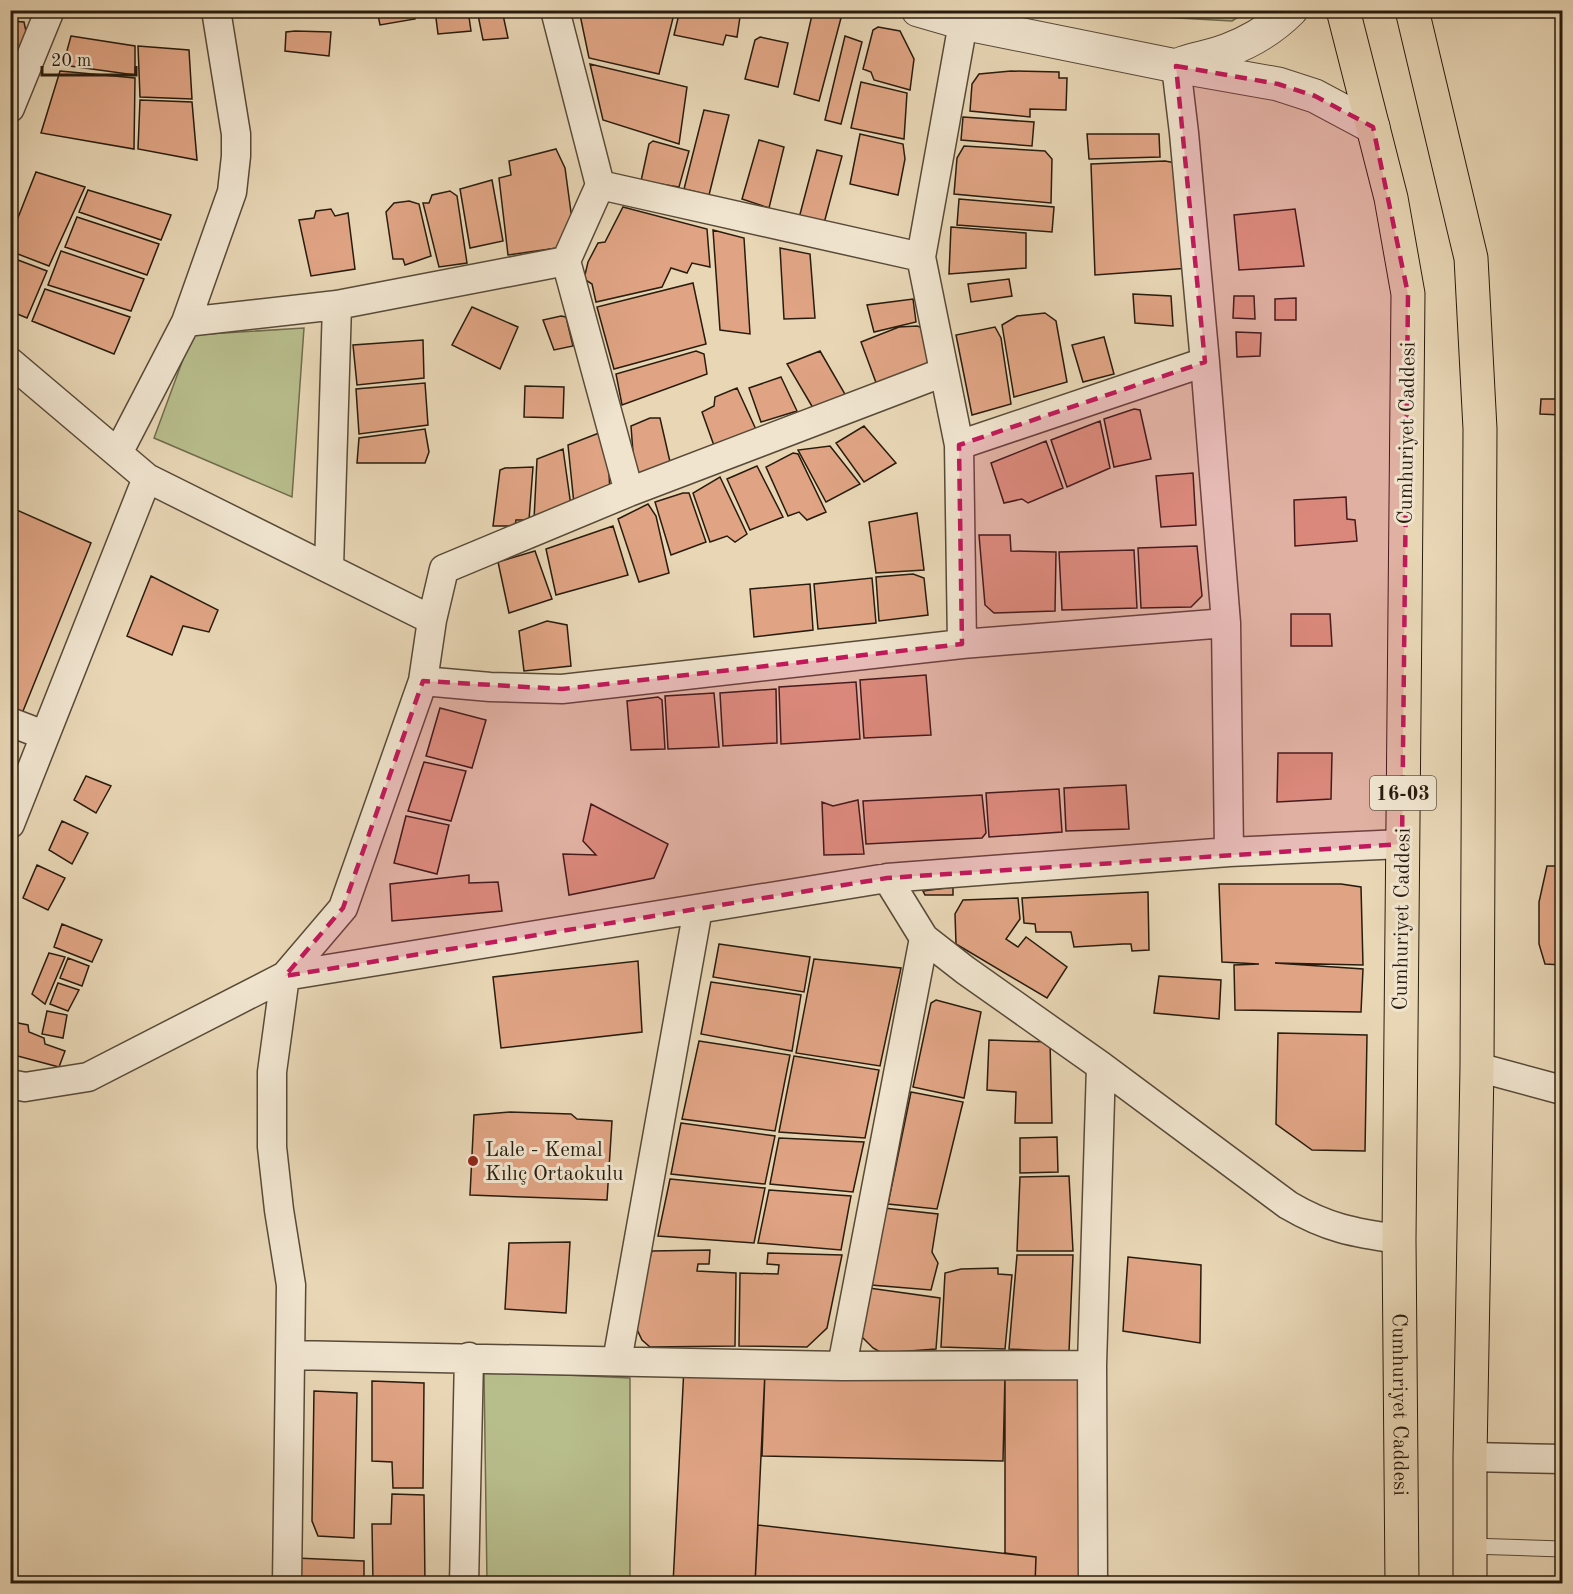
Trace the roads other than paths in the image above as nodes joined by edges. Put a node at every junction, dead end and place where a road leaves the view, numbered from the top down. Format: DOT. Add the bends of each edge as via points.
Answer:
graph roads {
  1 [pos="50,10"];
  2 [pos="216,10"];
  3 [pos="555,10"];
  4 [pos="918,10"];
  5 [pos="1291,10"];
  6 [pos="1343,10"];
  7 [pos="1412,10"];
  8 [pos="963,23"];
  9 [pos="1176,66"];
  10 [pos="10,108"];
  11 [pos="1373,127"];
  12 [pos="600,184"];
  13 [pos="921,257"];
  14 [pos="566,261"];
  15 [pos="338,305"];
  16 [pos="186,322"];
  17 [pos="10,362"];
  18 [pos="1205,363"];
  19 [pos="944,372"];
  20 [pos="959,445"];
  21 [pos="118,453"];
  22 [pos="147,478"];
  23 [pos="629,492"];
  24 [pos="329,567"];
  25 [pos="432,620"];
  26 [pos="1226,623"];
  27 [pos="962,644"];
  28 [pos="423,681"];
  29 [pos="10,723"];
  30 [pos="44,735"];
  31 [pos="10,824"];
  32 [pos="1402,844"];
  33 [pos="1229,852"];
  34 [pos="887,879"];
  35 [pos="698,909"];
  36 [pos="924,938"];
  37 [pos="285,976"];
  38 [pos="1101,1066"];
  39 [pos="1477,1067"];
  40 [pos="1563,1090"];
  41 [pos="15,1093"];
  42 [pos="1398,1239"];
  43 [pos="290,1355"];
  44 [pos="469,1357"];
  45 [pos="617,1361"];
  46 [pos="1092,1365"];
  47 [pos="842,1366"];
  48 [pos="1470,1457"];
  49 [pos="1563,1459"];
  50 [pos="1470,1546"];
  51 [pos="1563,1549"];
  52 [pos="287,1584"];
  53 [pos="464,1584"];
  54 [pos="1093,1584"];
  55 [pos="1402,1584"];
  56 [pos="1470,1584"];
  1 -- 10 [label="street"];
  2 -- 16 [label="street" via="236,134 235,174"];
  3 -- 12 [label="street"];
  4 -- 8 [label="street"];
  5 -- 9 [label="street" via="1256,38"];
  6 -- 11 [label="main road, Cumhuriyet Caddesi / 16-03"];
  7 -- 39 [label="main road" via="1471,258 1480,429"];
  8 -- 9 [label="street"];
  8 -- 13 [label="street"];
  9 -- 11 [label="street" via="1287,87 1315,96"];
  9 -- 18 [label="street"];
  11 -- 32 [label="main road, Cumhuriyet Caddesi / 16-03" via="1391,198 1408,294"];
  12 -- 13 [label="street"];
  12 -- 14 [label="street"];
  13 -- 19 [label="street"];
  14 -- 15 [label="street"];
  14 -- 23 [label="street"];
  15 -- 16 [label="street"];
  15 -- 24 [label="street"];
  16 -- 21 [label="street"];
  17 -- 21 [label="street"];
  18 -- 20 [label="street"];
  18 -- 26 [label="street"];
  19 -- 20 [label="street"];
  19 -- 23 [label="street"];
  20 -- 27 [label="street"];
  21 -- 22 [label="street"];
  22 -- 24 [label="street"];
  22 -- 30 [label="street"];
  23 -- 25 [label="street" via="444,569"];
  24 -- 25 [label="street"];
  25 -- 28 [label="street"];
  26 -- 27 [label="street"];
  26 -- 33 [label="street"];
  27 -- 28 [label="street" via="562,689"];
  28 -- 37 [label="street" via="343,908"];
  29 -- 30 [label="street"];
  30 -- 31 [label="street"];
  32 -- 33 [label="street"];
  32 -- 42 [label="main road, Cumhuriyet Caddesi / 16-03"];
  33 -- 34 [label="street"];
  34 -- 35 [label="street"];
  34 -- 36 [label="street"];
  35 -- 37 [label="street"];
  35 -- 45 [label="street"];
  36 -- 38 [label="street"];
  36 -- 47 [label="street"];
  37 -- 41 [label="street" via="88,1077"];
  37 -- 43 [label="street" via="272,1072 272,1147 291,1285"];
  38 -- 42 [label="street" via="1295,1209 1336,1228"];
  38 -- 46 [label="street"];
  39 -- 40 [label="street"];
  39 -- 48 [label="main road"];
  42 -- 55 [label="main road, Cumhuriyet Caddesi / 16-03"];
  43 -- 44 [label="street"];
  43 -- 52 [label="street"];
  44 -- 45 [label="street"];
  44 -- 53 [label="street"];
  45 -- 47 [label="street"];
  46 -- 47 [label="street"];
  46 -- 54 [label="street"];
  48 -- 49 [label="street"];
  48 -- 50 [label="main road"];
  50 -- 51 [label="lane"];
  50 -- 56 [label="main road"];
}
